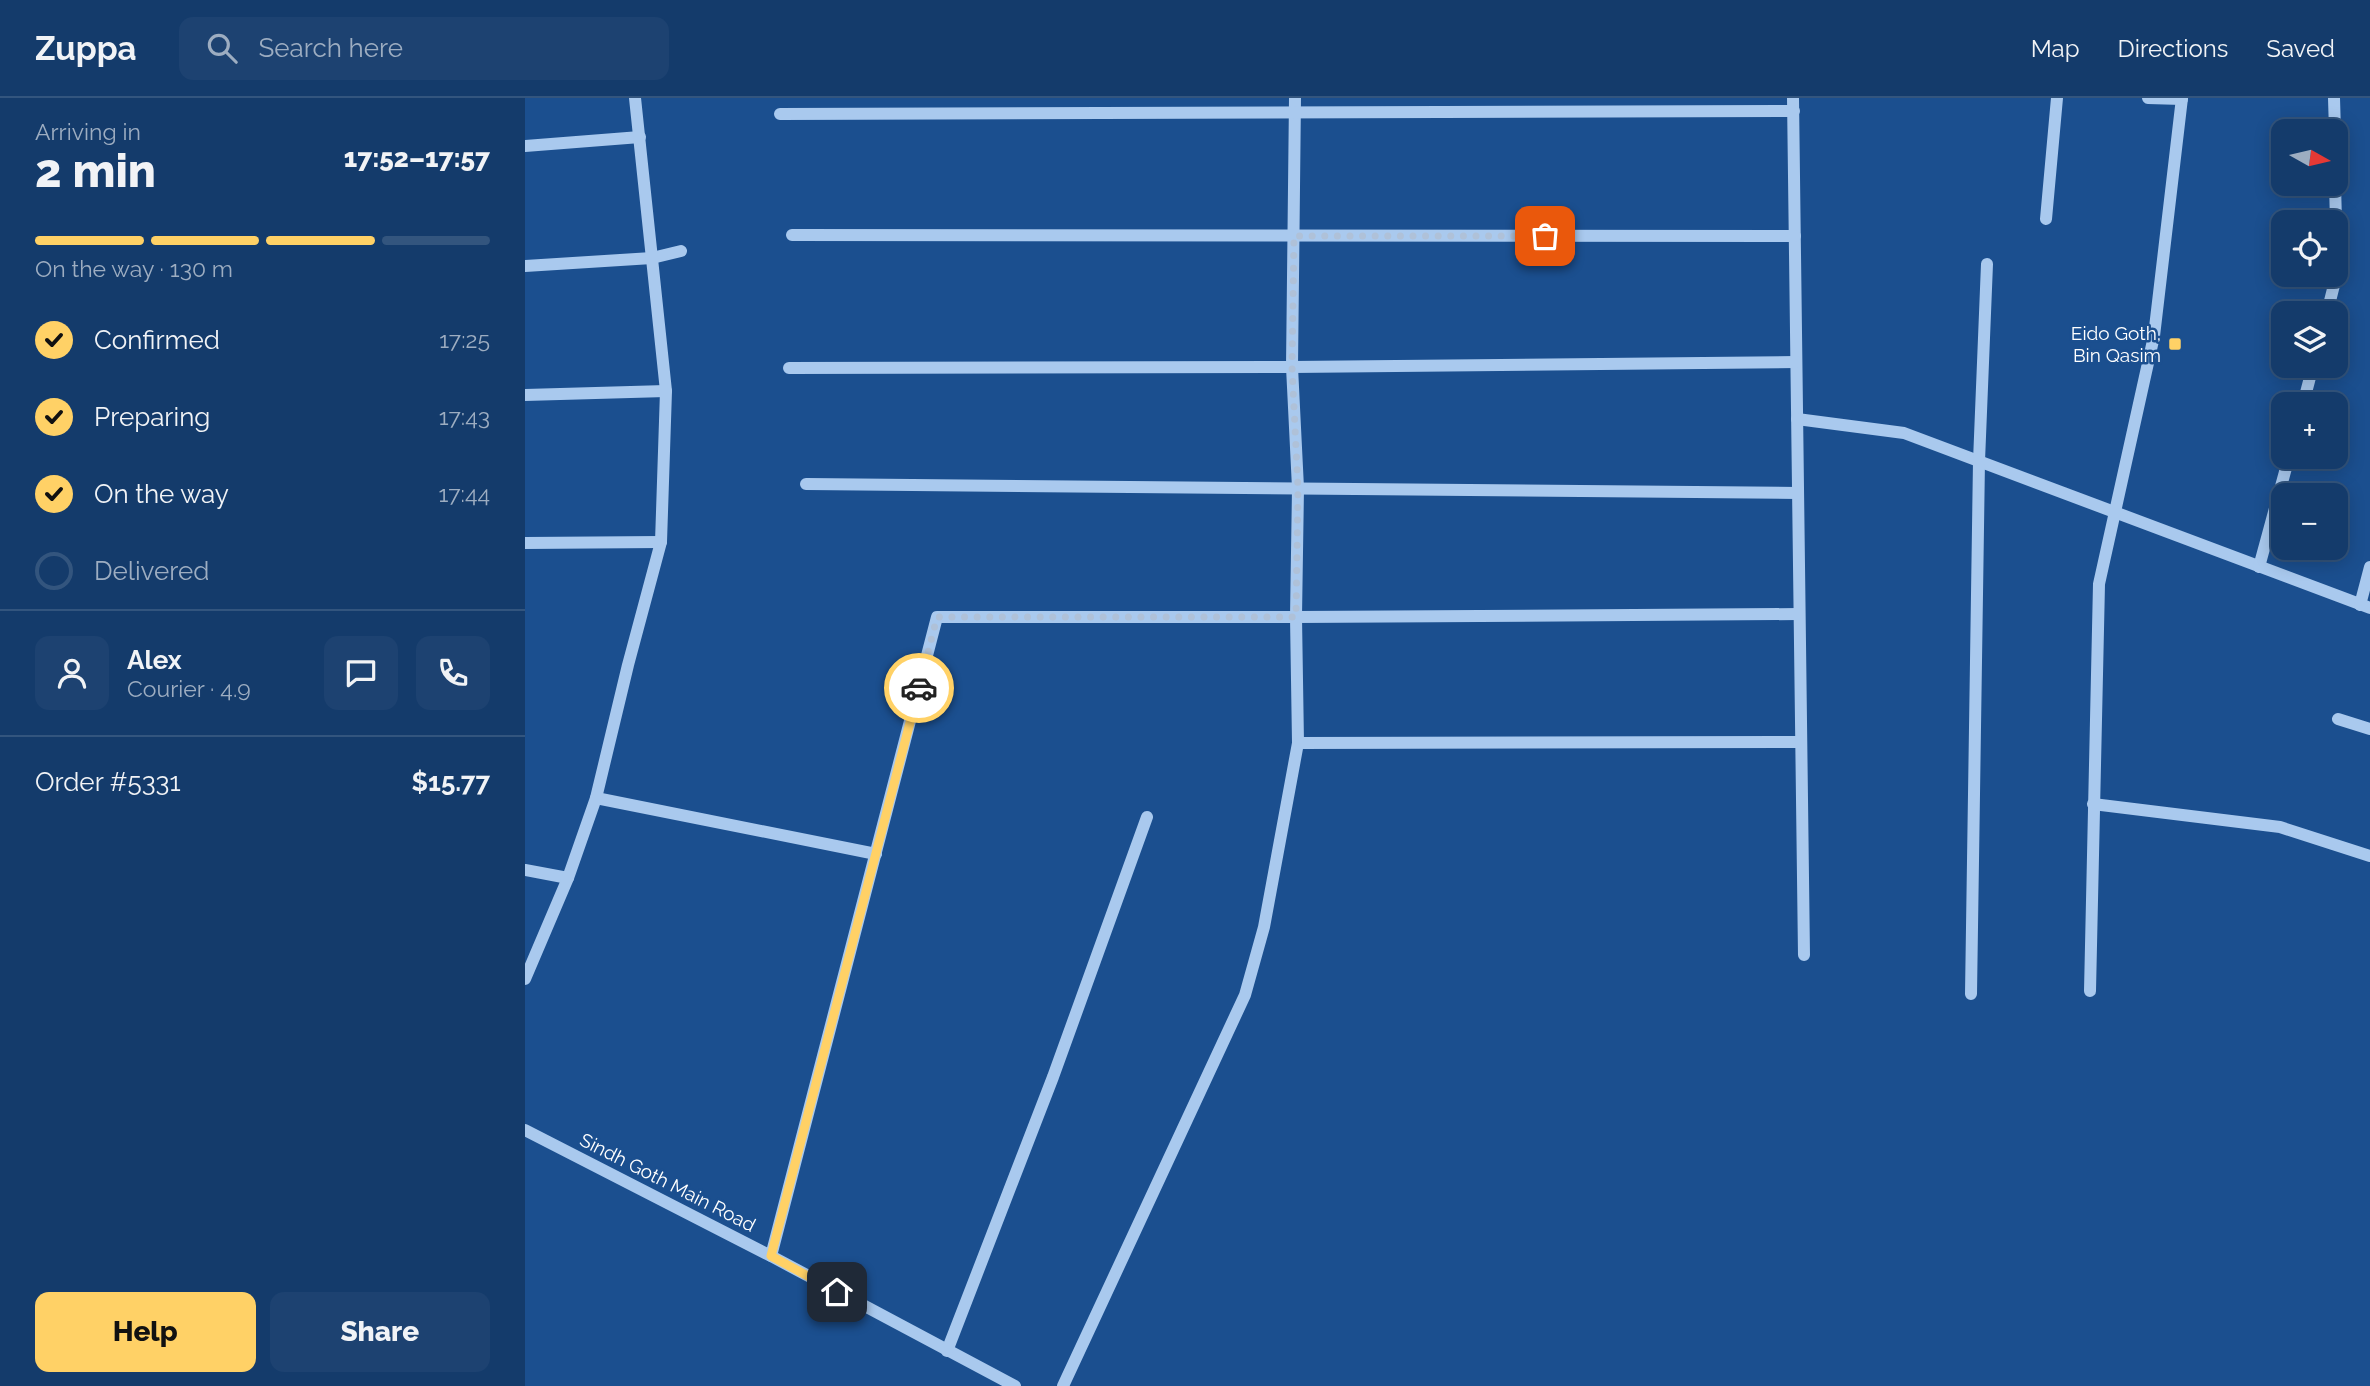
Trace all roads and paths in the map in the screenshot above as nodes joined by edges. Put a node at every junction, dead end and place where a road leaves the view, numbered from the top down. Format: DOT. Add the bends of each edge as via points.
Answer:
graph roads {
  1 [pos="635,98"];
  2 [pos="1294,98"];
  3 [pos="2057,98"];
  4 [pos="2148,98"];
  5 [pos="2334,98"];
  6 [pos="2182,99"];
  7 [pos="1794,105"];
  8 [pos="1293,112"];
  9 [pos="780,114"];
  10 [pos="2335,119"];
  11 [pos="640,137"];
  12 [pos="525,146"];
  13 [pos="2046,219"];
  14 [pos="792,235"];
  15 [pos="1294,236"];
  16 [pos="1795,236"];
  17 [pos="681,251"];
  18 [pos="652,258"];
  19 [pos="1987,264"];
  20 [pos="525,266"];
  21 [pos="1797,362"];
  22 [pos="1292,367"];
  23 [pos="789,368"];
  24 [pos="666,391"];
  25 [pos="525,395"];
  26 [pos="1797,419"];
  27 [pos="1979,461"];
  28 [pos="2285,469"];
  29 [pos="806,484"];
  30 [pos="1298,488"];
  31 [pos="1798,493"];
  32 [pos="2115,512"];
  33 [pos="661,542"];
  34 [pos="525,543"];
  35 [pos="2259,567"];
  36 [pos="2370,567"];
  37 [pos="2365,606"];
  38 [pos="1799,614"];
  39 [pos="1296,617"];
  40 [pos="2338,719"];
  41 [pos="2370,729"];
  42 [pos="1801,742"];
  43 [pos="1297,743"];
  44 [pos="596,798"];
  45 [pos="2093,804"];
  46 [pos="1147,817"];
  47 [pos="876,854"];
  48 [pos="2370,856"];
  49 [pos="525,870"];
  50 [pos="568,878"];
  51 [pos="1804,955"];
  52 [pos="525,979"];
  53 [pos="2090,991"];
  54 [pos="1971,994"];
  55 [pos="525,1130"];
  56 [pos="771,1256"];
  57 [pos="947,1351"];
  58 [pos="1015,1386"];
  59 [pos="1063,1386"];
  1 -- 11 [label="street"];
  2 -- 8 [label="street"];
  3 -- 13 [label="street"];
  4 -- 6 [label="street"];
  5 -- 10 [label="street"];
  6 -- 32 [label="street" via="2154,336"];
  7 -- 8 [label="street"];
  7 -- 16 [label="street"];
  8 -- 9 [label="street"];
  8 -- 15 [label="street"];
  11 -- 12 [label="street"];
  11 -- 18 [label="street"];
  14 -- 15 [label="street"];
  15 -- 16 [label="street"];
  15 -- 22 [label="street"];
  16 -- 21 [label="street"];
  17 -- 18 [label="street"];
  18 -- 20 [label="street"];
  18 -- 24 [label="street"];
  19 -- 27 [label="street"];
  21 -- 22 [label="street"];
  21 -- 26 [label="street"];
  22 -- 23 [label="street"];
  22 -- 30 [label="street"];
  24 -- 25 [label="street"];
  24 -- 33 [label="street"];
  26 -- 27 [label="street" via="1904,433"];
  26 -- 31 [label="street"];
  27 -- 32 [label="street"];
  27 -- 54 [label="street"];
  28 -- 35 [label="street"];
  29 -- 30 [label="street"];
  30 -- 31 [label="street"];
  30 -- 39 [label="street"];
  31 -- 38 [label="street"];
  32 -- 35 [label="street"];
  32 -- 45 [label="street" via="2099,584"];
  33 -- 34 [label="street"];
  33 -- 44 [label="street"];
  35 -- 37 [label="street"];
  36 -- 37 [label="street"];
  38 -- 39 [label="street"];
  38 -- 42 [label="street"];
  39 -- 43 [label="street"];
  39 -- 47 [label="street" via="937,617"];
  40 -- 41 [label="street"];
  42 -- 43 [label="street"];
  42 -- 51 [label="street"];
  43 -- 59 [label="street" via="1264,927 1245,995"];
  44 -- 47 [label="street"];
  44 -- 50 [label="street"];
  45 -- 48 [label="street" via="2280,827"];
  45 -- 53 [label="street"];
  46 -- 57 [label="street"];
  47 -- 56 [label="street"];
  49 -- 50 [label="street"];
  50 -- 52 [label="street"];
  55 -- 56 [label="street, Sindh Goth Main Road"];
  56 -- 57 [label="street, Sindh Goth Main Road"];
  57 -- 58 [label="street, Sindh Goth Main Road"];
}
